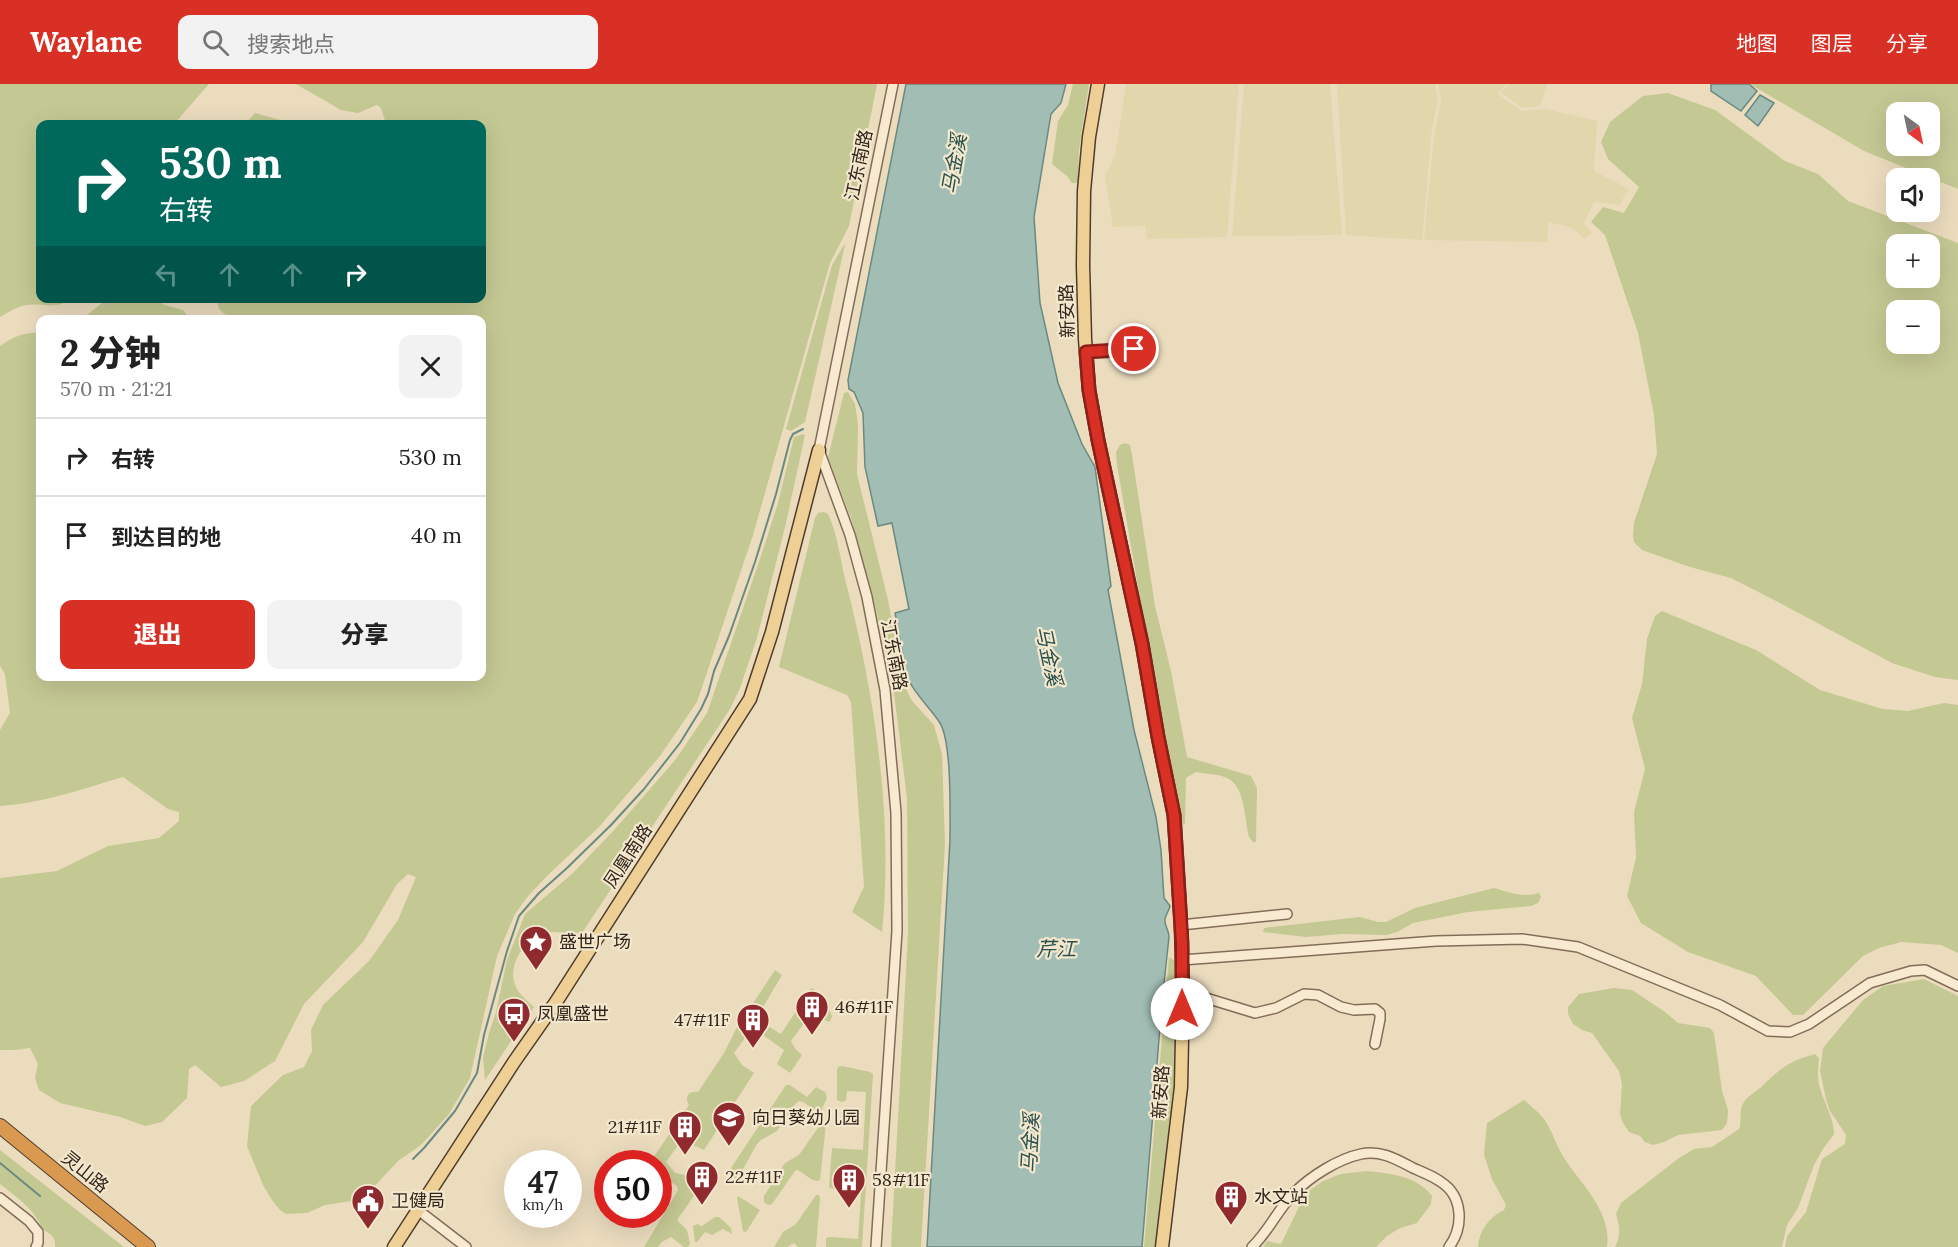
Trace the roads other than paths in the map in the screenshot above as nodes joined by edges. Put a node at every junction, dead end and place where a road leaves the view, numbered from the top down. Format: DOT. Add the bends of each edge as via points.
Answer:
graph roads {
  1 [pos="893,84"];
  2 [pos="1098,84"];
  3 [pos="1134,349"];
  4 [pos="1086,352"];
  5 [pos="819,450"];
  6 [pos="1287,914"];
  7 [pos="1181,925"];
  8 [pos="1182,960"];
  9 [pos="1958,986"];
  10 [pos="1183,990"];
  11 [pos="1375,1044"];
  12 [pos="0,1126"];
  13 [pos="0,1198"];
  14 [pos="417,1210"];
  15 [pos="36,1247"];
  16 [pos="148,1247"];
  17 [pos="394,1247"];
  18 [pos="466,1247"];
  19 [pos="876,1247"];
  20 [pos="1162,1247"];
  21 [pos="1252,1247"];
  22 [pos="1449,1247"];
  1 -- 5 [label="street, 江东南路"];
  2 -- 4 [label="main road, 新安路" via="1084,191"];
  3 -- 4 [label="street"];
  4 -- 7 [label="main road, 新安路" via="1098,440 1174,815"];
  5 -- 14 [label="main road, 凤凰南路" via="750,699"];
  5 -- 19 [label="street, 江东南路" via="850,534 867,597 885,690 896,813 897,931"];
  6 -- 7 [label="street"];
  7 -- 8 [label="main road, 新安路"];
  8 -- 9 [label="street" via="1436,941 1522,939 1578,947 1720,1005 1768,1031 1790,1032 1809,1024 1870,983 1911,971 1925,970"];
  8 -- 10 [label="main road, 新安路"];
  10 -- 11 [label="street" via="1255,1013 1304,994 1318,995 1354,1010 1375,1009 1380,1013"];
  10 -- 20 [label="main road, 新安路" via="1181,1087"];
  12 -- 16 [label="highway, 灵山路"];
  13 -- 15 [label="street" via="38,1232"];
  14 -- 17 [label="main road, 凤凰南路"];
  14 -- 18 [label="street"];
  21 -- 22 [label="street" via="1294,1193 1310,1180 1327,1168 1360,1154 1373,1153 1388,1155 1443,1183 1453,1195 1460,1221"];
}
